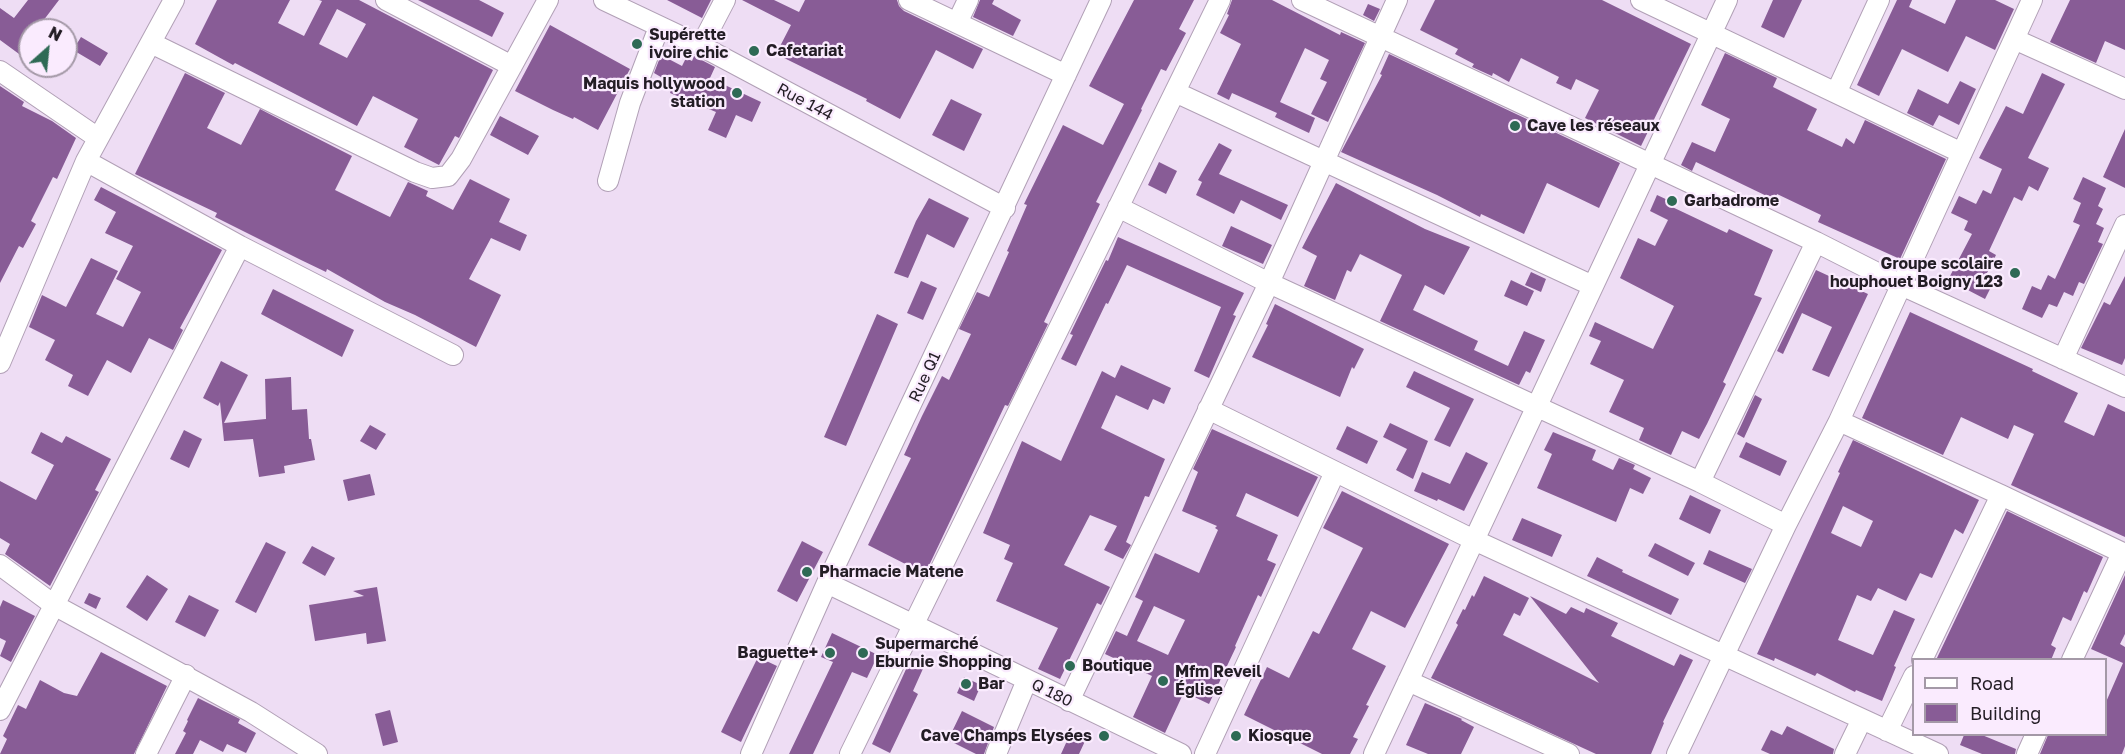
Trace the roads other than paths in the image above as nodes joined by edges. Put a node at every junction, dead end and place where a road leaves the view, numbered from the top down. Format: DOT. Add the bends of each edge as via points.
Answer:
graph roads {
  1 [pos="174,0"];
  2 [pos="386,0"];
  3 [pos="548,0"];
  4 [pos="604,0"];
  5 [pos="725,0"];
  6 [pos="909,0"];
  7 [pos="968,0"];
  8 [pos="1101,0"];
  9 [pos="1220,0"];
  10 [pos="1302,0"];
  11 [pos="1397,0"];
  12 [pos="1641,0"];
  13 [pos="1727,0"];
  14 [pos="1879,0"];
  15 [pos="2032,0"];
  16 [pos="957,23"];
  17 [pos="659,27"];
  18 [pos="1711,33"];
  19 [pos="1381,37"];
  20 [pos="2014,39"];
  21 [pos="151,43"];
  22 [pos="700,46"];
  23 [pos="512,66"];
  24 [pos="0,72"];
  25 [pos="1066,75"];
  26 [pos="2125,89"];
  27 [pos="1175,92"];
  28 [pos="1836,93"];
  29 [pos="98,138"];
  30 [pos="1962,153"];
  31 [pos="86,161"];
  32 [pos="1326,161"];
  33 [pos="1650,165"];
  34 [pos="608,181"];
  35 [pos="1118,207"];
  36 [pos="1005,208"];
  37 [pos="2125,225"];
  38 [pos="1816,242"];
  39 [pos="240,246"];
  40 [pos="1269,283"];
  41 [pos="1901,285"];
  42 [pos="1593,286"];
  43 [pos="453,355"];
  44 [pos="2064,359"];
  45 [pos="1,361"];
  46 [pos="2125,387"];
  47 [pos="1536,407"];
  48 [pos="1208,409"];
  49 [pos="1839,421"];
  50 [pos="1335,472"];
  51 [pos="1700,482"];
  52 [pos="2001,495"];
  53 [pos="1786,525"];
  54 [pos="1474,540"];
  55 [pos="2123,553"];
  56 [pos="0,565"];
  57 [pos="827,583"];
  58 [pos="54,605"];
  59 [pos="913,625"];
  60 [pos="1725,656"];
  61 [pos="1923,658"];
  62 [pos="2073,658"];
  63 [pos="186,675"];
  64 [pos="1027,680"];
  65 [pos="1912,680"];
  66 [pos="1408,681"];
  67 [pos="1069,701"];
  68 [pos="0,710"];
  69 [pos="1862,719"];
  70 [pos="1887,731"];
  71 [pos="2036,736"];
  72 [pos="1158,749"];
  73 [pos="305,751"];
  74 [pos="146,754"];
  75 [pos="751,754"];
  76 [pos="850,754"];
  77 [pos="996,754"];
  78 [pos="1181,754"];
  79 [pos="1205,754"];
  80 [pos="1374,754"];
  81 [pos="1569,754"];
  82 [pos="1677,754"];
  83 [pos="1845,754"];
  84 [pos="1938,754"];
  85 [pos="2027,754"];
  1 -- 21 [label="street"];
  2 -- 23 [label="street"];
  3 -- 23 [label="street"];
  4 -- 17 [label="street, Rue 144"];
  5 -- 22 [label="street"];
  6 -- 16 [label="street"];
  7 -- 16 [label="street"];
  8 -- 25 [label="street, Rue Q1"];
  9 -- 27 [label="street"];
  10 -- 19 [label="street"];
  11 -- 19 [label="street"];
  12 -- 18 [label="street"];
  13 -- 18 [label="street"];
  14 -- 28 [label="street"];
  15 -- 20 [label="street"];
  16 -- 25 [label="street"];
  17 -- 22 [label="street, Rue 144"];
  17 -- 34 [label="street" via="630,103"];
  18 -- 28 [label="street"];
  18 -- 33 [label="street"];
  19 -- 32 [label="street"];
  19 -- 33 [label="street"];
  20 -- 26 [label="street"];
  20 -- 30 [label="street"];
  21 -- 23 [label="street" via="432,178 448,176"];
  21 -- 29 [label="street"];
  22 -- 36 [label="street, Rue 144"];
  24 -- 29 [label="street"];
  25 -- 36 [label="street, Rue Q1"];
  27 -- 32 [label="street"];
  27 -- 35 [label="street"];
  28 -- 30 [label="street"];
  29 -- 31 [label="street"];
  30 -- 41 [label="street"];
  31 -- 39 [label="street"];
  31 -- 45 [label="street"];
  32 -- 40 [label="street"];
  32 -- 42 [label="street"];
  33 -- 38 [label="street"];
  33 -- 42 [label="street"];
  35 -- 40 [label="street"];
  35 -- 59 [label="street"];
  36 -- 57 [label="street, Rue Q1"];
  37 -- 44 [label="street"];
  38 -- 41 [label="street"];
  38 -- 51 [label="street"];
  39 -- 43 [label="street"];
  39 -- 58 [label="street"];
  40 -- 47 [label="street"];
  40 -- 48 [label="street"];
  41 -- 44 [label="street"];
  41 -- 49 [label="street"];
  42 -- 47 [label="street"];
  44 -- 46 [label="street"];
  47 -- 51 [label="street"];
  47 -- 54 [label="street"];
  48 -- 50 [label="street"];
  48 -- 67 [label="street"];
  49 -- 52 [label="street"];
  49 -- 53 [label="street"];
  50 -- 54 [label="street"];
  50 -- 79 [label="street"];
  51 -- 53 [label="street"];
  52 -- 55 [label="street"];
  52 -- 61 [label="street"];
  53 -- 60 [label="street"];
  54 -- 60 [label="street"];
  54 -- 66 [label="street"];
  55 -- 62 [label="street"];
  56 -- 58 [label="street"];
  57 -- 59 [label="street, Q 180"];
  57 -- 75 [label="street, Rue Q1"];
  58 -- 63 [label="street"];
  58 -- 68 [label="street"];
  59 -- 64 [label="street, Q 180"];
  59 -- 76 [label="street"];
  60 -- 69 [label="street"];
  60 -- 82 [label="street"];
  63 -- 73 [label="street" via="251,712"];
  63 -- 74 [label="street"];
  64 -- 67 [label="street, Q 180"];
  64 -- 77 [label="street"];
  65 -- 70 [label="street"];
  66 -- 80 [label="street"];
  66 -- 81 [label="street"];
  67 -- 72 [label="street, Q 180"];
  69 -- 70 [label="street"];
  69 -- 83 [label="street"];
  70 -- 84 [label="street"];
  71 -- 85 [label="street"];
  72 -- 78 [label="street, Q 180"];
}
